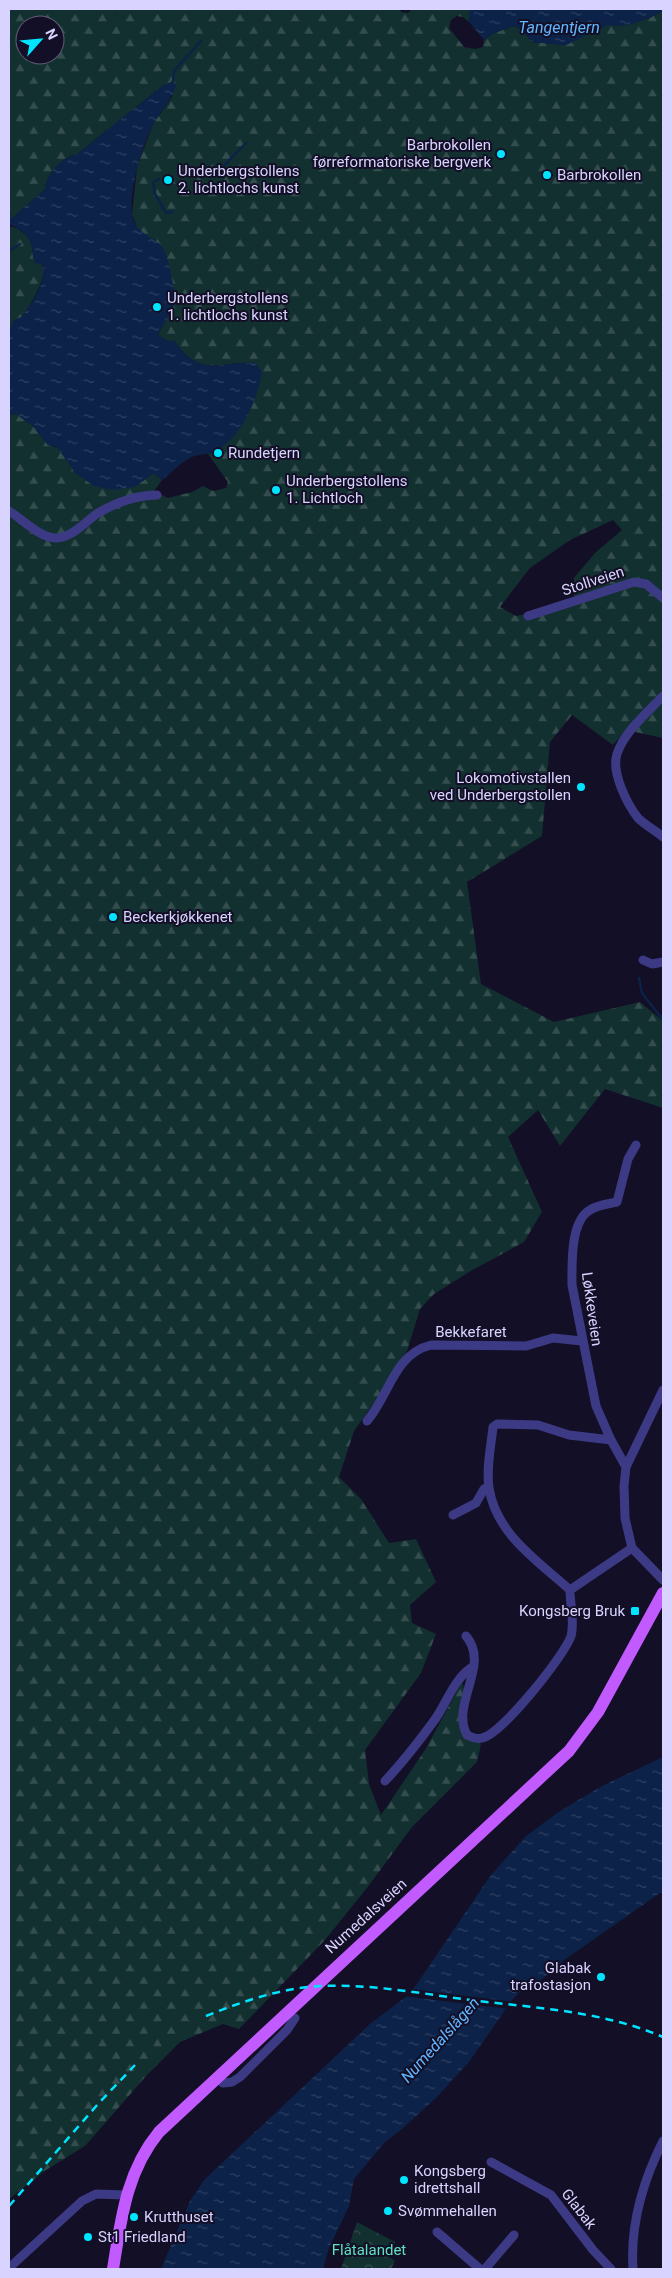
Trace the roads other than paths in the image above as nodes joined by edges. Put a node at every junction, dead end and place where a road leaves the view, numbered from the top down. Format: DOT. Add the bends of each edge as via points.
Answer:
graph roads {
  1 [pos="157,495"];
  2 [pos="9,511"];
  3 [pos="663,598"];
  4 [pos="528,616"];
  5 [pos="663,696"];
  6 [pos="663,836"];
  7 [pos="644,960"];
  8 [pos="663,962"];
  9 [pos="636,1145"];
  10 [pos="582,1341"];
  11 [pos="663,1390"];
  12 [pos="367,1421"];
  13 [pos="611,1440"];
  14 [pos="626,1466"];
  15 [pos="489,1482"];
  16 [pos="453,1515"];
  17 [pos="632,1548"];
  18 [pos="663,1580"];
  19 [pos="570,1590"];
  20 [pos="663,1593"];
  21 [pos="466,1636"];
  22 [pos="474,1666"];
  23 [pos="385,1781"];
  24 [pos="295,2018"];
  25 [pos="217,2077"];
  26 [pos="663,2140"];
  27 [pos="492,2162"];
  28 [pos="126,2194"];
  29 [pos="437,2232"];
  30 [pos="514,2235"];
  31 [pos="9,2268"];
  32 [pos="113,2269"];
  33 [pos="480,2269"];
  34 [pos="484,2269"];
  35 [pos="611,2269"];
  36 [pos="633,2269"];
  1 -- 2 [label="street" via="138,496 116,504 69,535 56,538"];
  3 -- 4 [label="street, Stollveien" via="646,584 634,582"];
  5 -- 6 [label="street" via="616,754 617,779 639,818"];
  7 -- 8 [label="street" via="652,964"];
  9 -- 10 [label="street, Løkkeveien" via="628,1159 616,1202 589,1210 580,1220 574,1244 572,1285"];
  10 -- 12 [label="street, Bekkefaret" via="553,1338 526,1346 431,1345 419,1348 400,1367"];
  10 -- 13 [label="street, Løkkeveien" via="596,1406"];
  11 -- 14 [label="street"];
  13 -- 14 [label="street, Løkkeveien"];
  13 -- 15 [label="street" via="569,1435 532,1424 497,1424 494,1427"];
  14 -- 17 [label="street" via="625,1518"];
  15 -- 16 [label="street" via="476,1503"];
  15 -- 19 [label="street" via="501,1523 518,1544"];
  17 -- 18 [label="street"];
  17 -- 19 [label="street"];
  19 -- 22 [label="street" via="572,1634 568,1643 517,1709 488,1736 474,1738 467,1735 462,1726 462,1713"];
  20 -- 25 [label="main road, Numedalsveien" via="598,1712 569,1750"];
  21 -- 22 [label="street" via="472,1644"];
  22 -- 23 [label="street" via="463,1672 411,1753"];
  24 -- 25 [label="street" via="240,2077 223,2083"];
  25 -- 28 [label="main road, Numedalsveien" via="170,2119 153,2139"];
  26 -- 36 [label="street" via="645,2181 638,2207 632,2249"];
  27 -- 35 [label="street, Glabak" via="551,2195"];
  28 -- 31 [label="street" via="96,2194 82,2201"];
  28 -- 32 [label="main road, Numedalsveien"];
  29 -- 33 [label="street"];
  30 -- 34 [label="street"];
}
